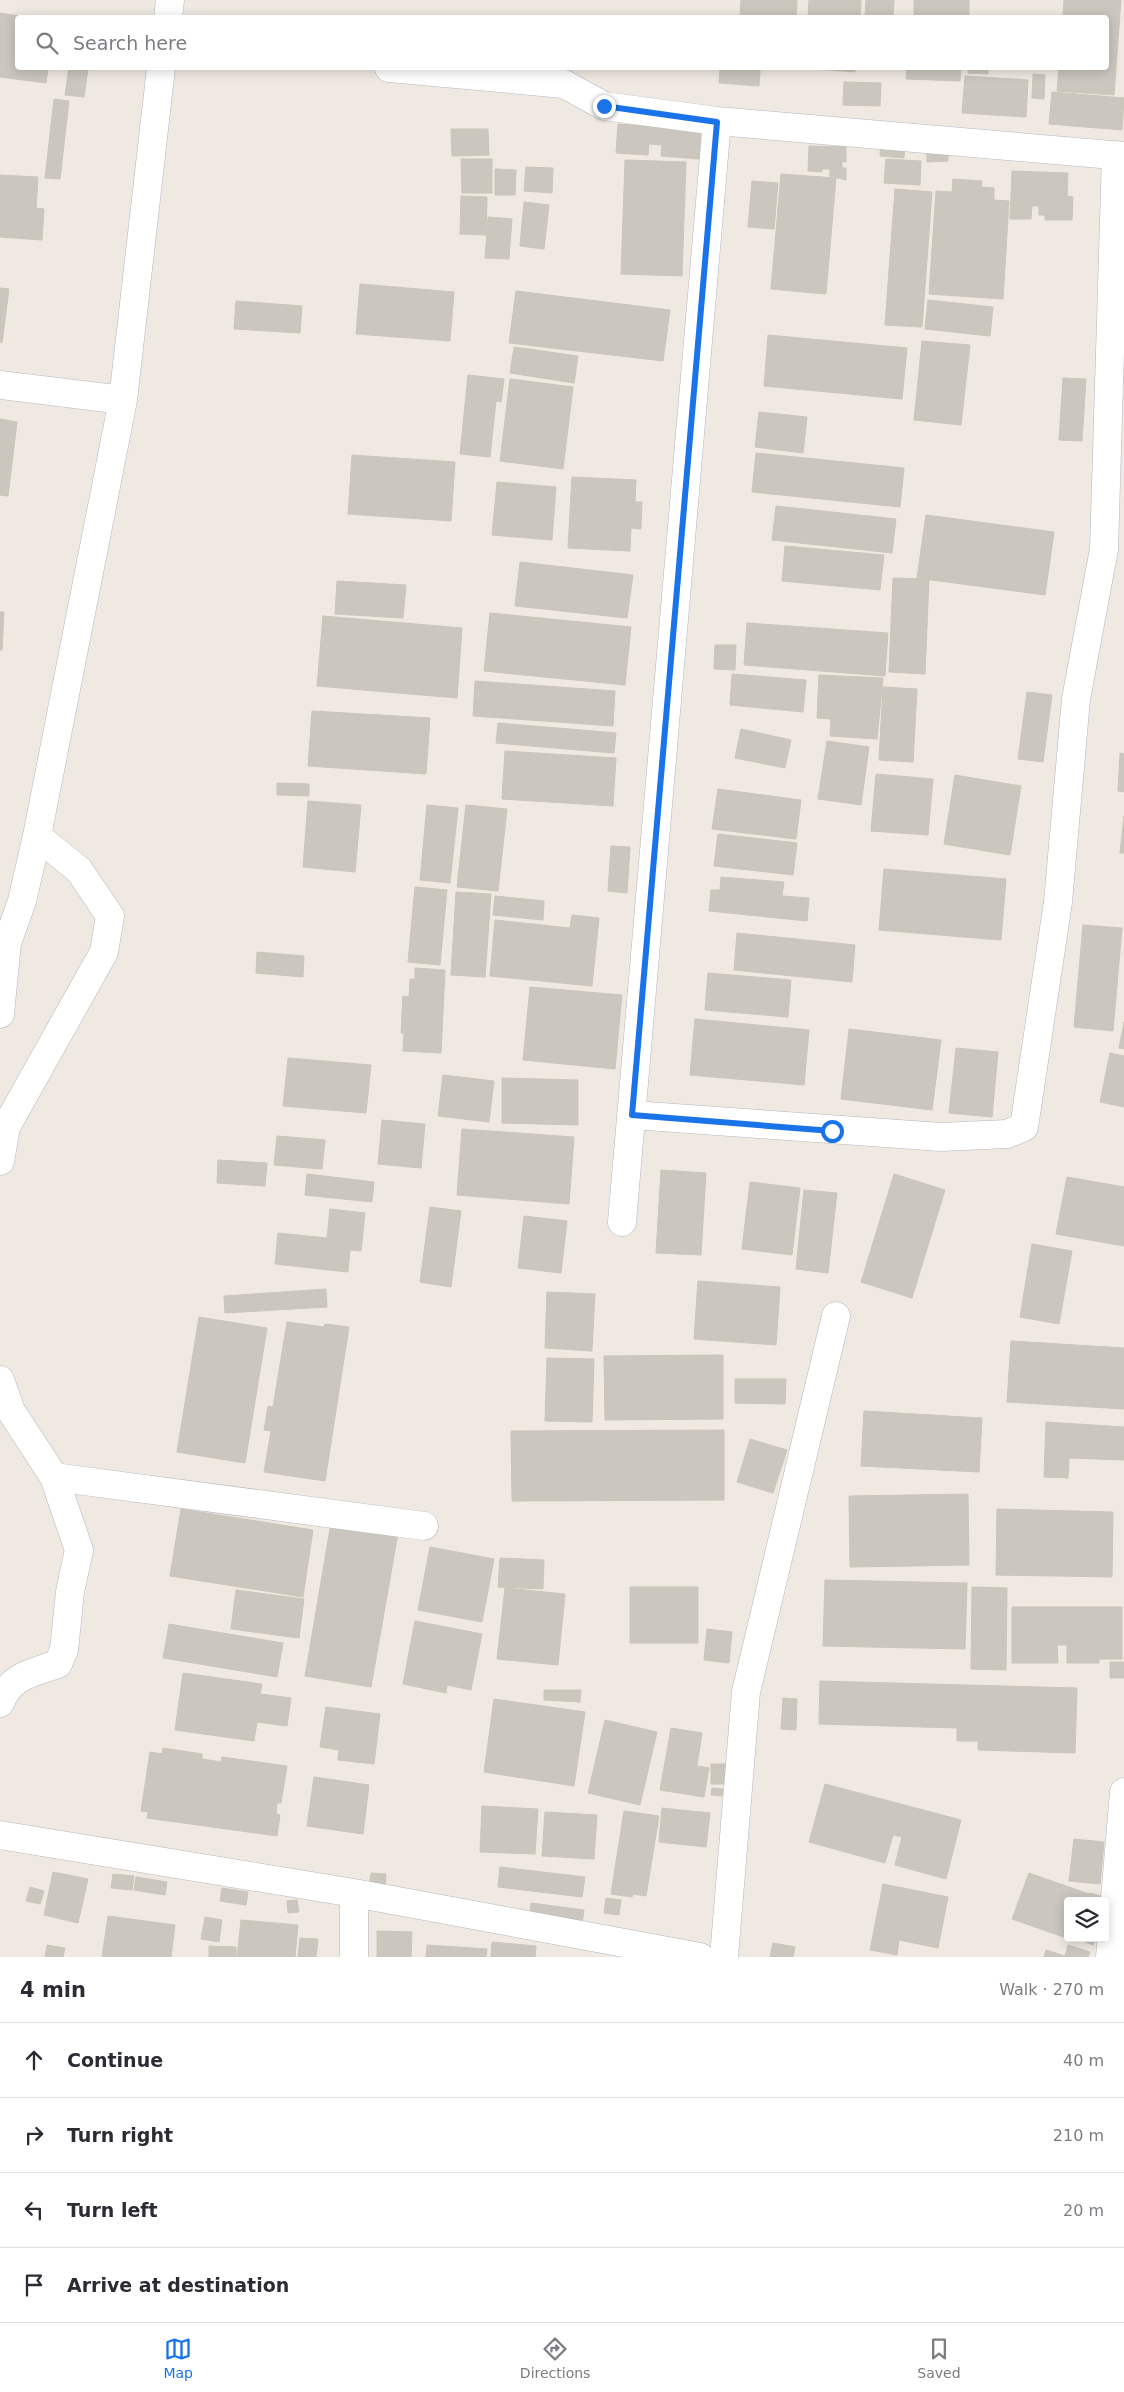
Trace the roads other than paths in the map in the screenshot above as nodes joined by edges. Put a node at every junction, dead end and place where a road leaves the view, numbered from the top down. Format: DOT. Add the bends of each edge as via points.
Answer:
graph roads {
  1 [pos="170,0"];
  2 [pos="168,15"];
  3 [pos="161,70"];
  4 [pos="411,70"];
  5 [pos="717,122"];
  6 [pos="1120,155"];
  7 [pos="0,385"];
  8 [pos="123,400"];
  9 [pos="1114,550"];
  10 [pos="36,836"];
  11 [pos="0,1014"];
  12 [pos="0,1097"];
  13 [pos="632,1115"];
  14 [pos="6,1127"];
  15 [pos="0,1161"];
  16 [pos="622,1222"];
  17 [pos="836,1316"];
  18 [pos="0,1380"];
  19 [pos="54,1477"];
  20 [pos="424,1526"];
  21 [pos="0,1703"];
  22 [pos="1124,1792"];
  23 [pos="0,1836"];
  24 [pos="354,1893"];
  25 [pos="354,1957"];
  26 [pos="700,1957"];
  27 [pos="724,1957"];
  28 [pos="1110,1957"];
  1 -- 2 [label="street"];
  3 -- 8 [label="street"];
  4 -- 5 [label="street" via="564,84 604,106"];
  5 -- 6 [label="street"];
  5 -- 13 [label="street"];
  6 -- 9 [label="street"];
  7 -- 8 [label="street"];
  8 -- 10 [label="street"];
  9 -- 13 [label="street" via="1076,699 1058,902 1024,1127 1007,1134 942,1137"];
  10 -- 11 [label="street" via="22,901 7,943"];
  10 -- 14 [label="street" via="79,870 110,916 104,952"];
  12 -- 14 [label="street"];
  13 -- 16 [label="street"];
  14 -- 15 [label="street"];
  17 -- 27 [label="street" via="746,1692"];
  18 -- 19 [label="street" via="12,1411"];
  19 -- 20 [label="street"];
  19 -- 21 [label="street" via="79,1550 70,1592 64,1650 58,1664 16,1678"];
  22 -- 28 [label="street"];
  23 -- 24 [label="street"];
  24 -- 25 [label="street"];
  24 -- 26 [label="street"];
}
